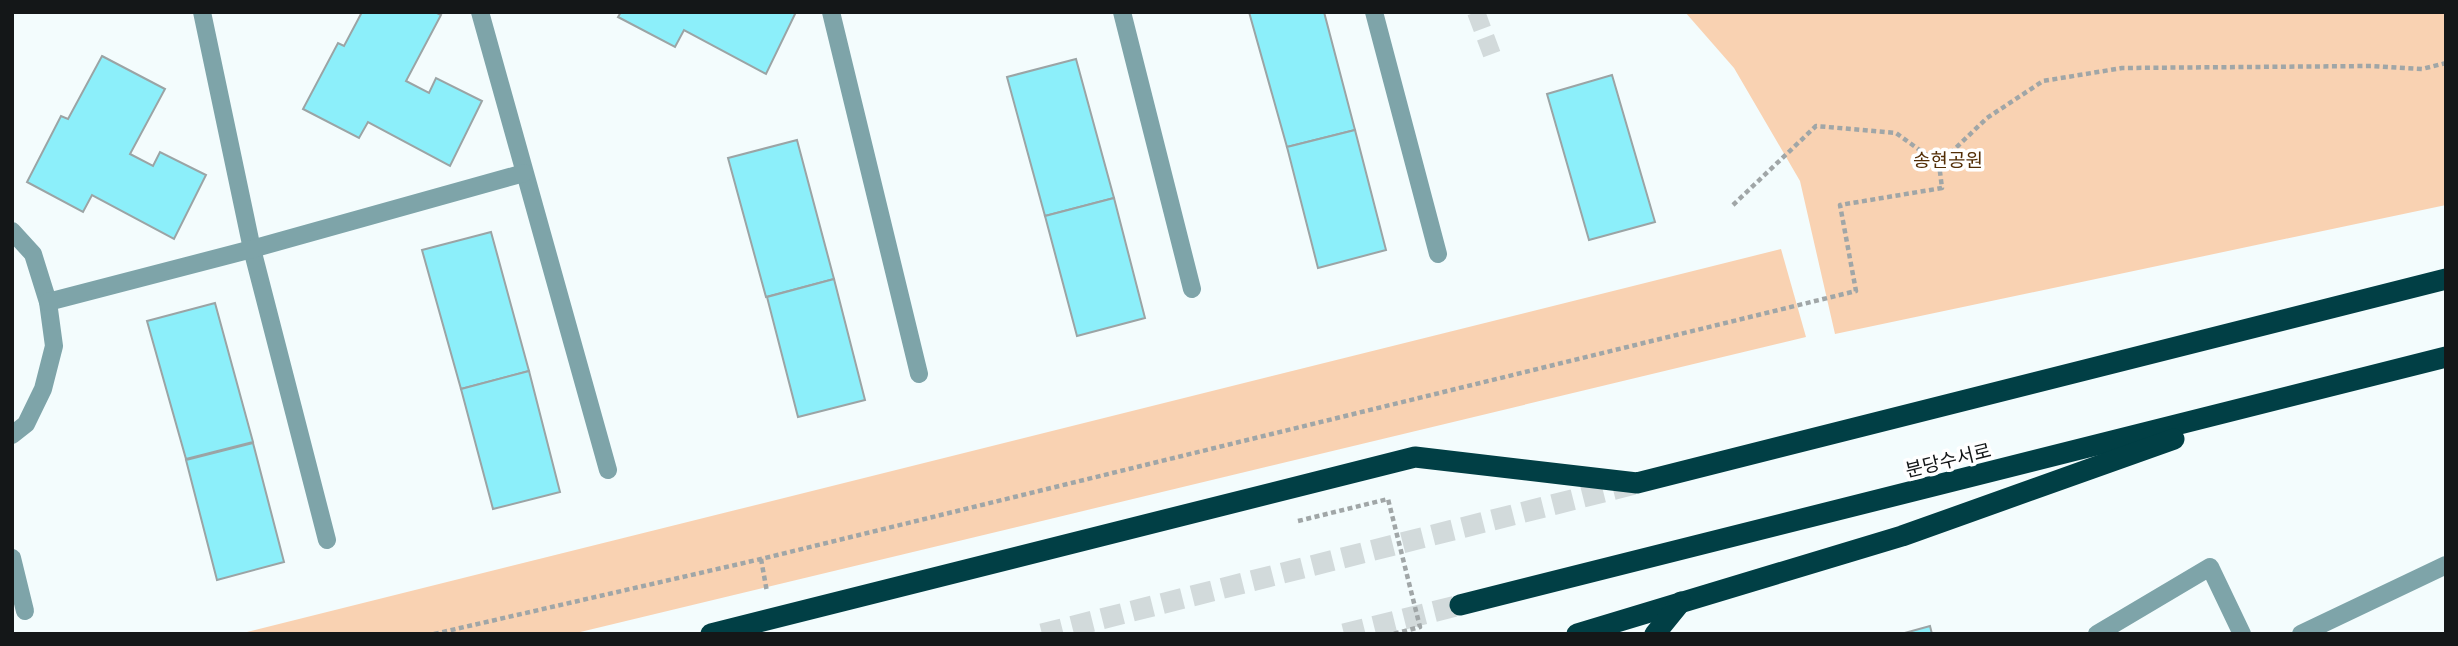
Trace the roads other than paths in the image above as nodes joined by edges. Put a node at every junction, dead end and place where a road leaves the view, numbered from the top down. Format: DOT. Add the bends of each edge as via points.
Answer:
graph roads {
  1 [pos="202,12"];
  2 [pos="480,12"];
  3 [pos="831,12"];
  4 [pos="1122,12"];
  5 [pos="1374,12"];
  6 [pos="524,173"];
  7 [pos="12,231"];
  8 [pos="253,249"];
  9 [pos="1438,254"];
  10 [pos="2446,279"];
  11 [pos="1192,289"];
  12 [pos="48,302"];
  13 [pos="2446,357"];
  14 [pos="919,374"];
  15 [pos="2286,399"];
  16 [pos="12,435"];
  17 [pos="608,470"];
  18 [pos="327,540"];
  19 [pos="12,558"];
  20 [pos="2446,565"];
  21 [pos="1682,602"];
  22 [pos="1460,605"];
  23 [pos="25,611"];
  24 [pos="711,634"];
  25 [pos="1577,634"];
  26 [pos="1655,634"];
  27 [pos="2097,634"];
  28 [pos="2242,634"];
  29 [pos="2301,634"];
  1 -- 8 [label="lane"];
  2 -- 6 [label="lane"];
  3 -- 14 [label="lane"];
  4 -- 11 [label="lane"];
  5 -- 9 [label="lane"];
  6 -- 8 [label="lane"];
  6 -- 17 [label="lane"];
  7 -- 12 [label="lane" via="33,254"];
  8 -- 12 [label="lane"];
  8 -- 18 [label="lane"];
  10 -- 24 [label="highway" via="1637,483 1415,457"];
  12 -- 16 [label="lane" via="54,346 43,389 26,424"];
  13 -- 15 [label="highway, 분당수서로"];
  15 -- 21 [label="highway" via="1902,536"];
  15 -- 22 [label="highway, 분당수서로"];
  19 -- 23 [label="lane"];
  20 -- 29 [label="lane"];
  21 -- 25 [label="highway"];
  21 -- 26 [label="highway"];
  27 -- 28 [label="lane" via="2210,567"];
}
